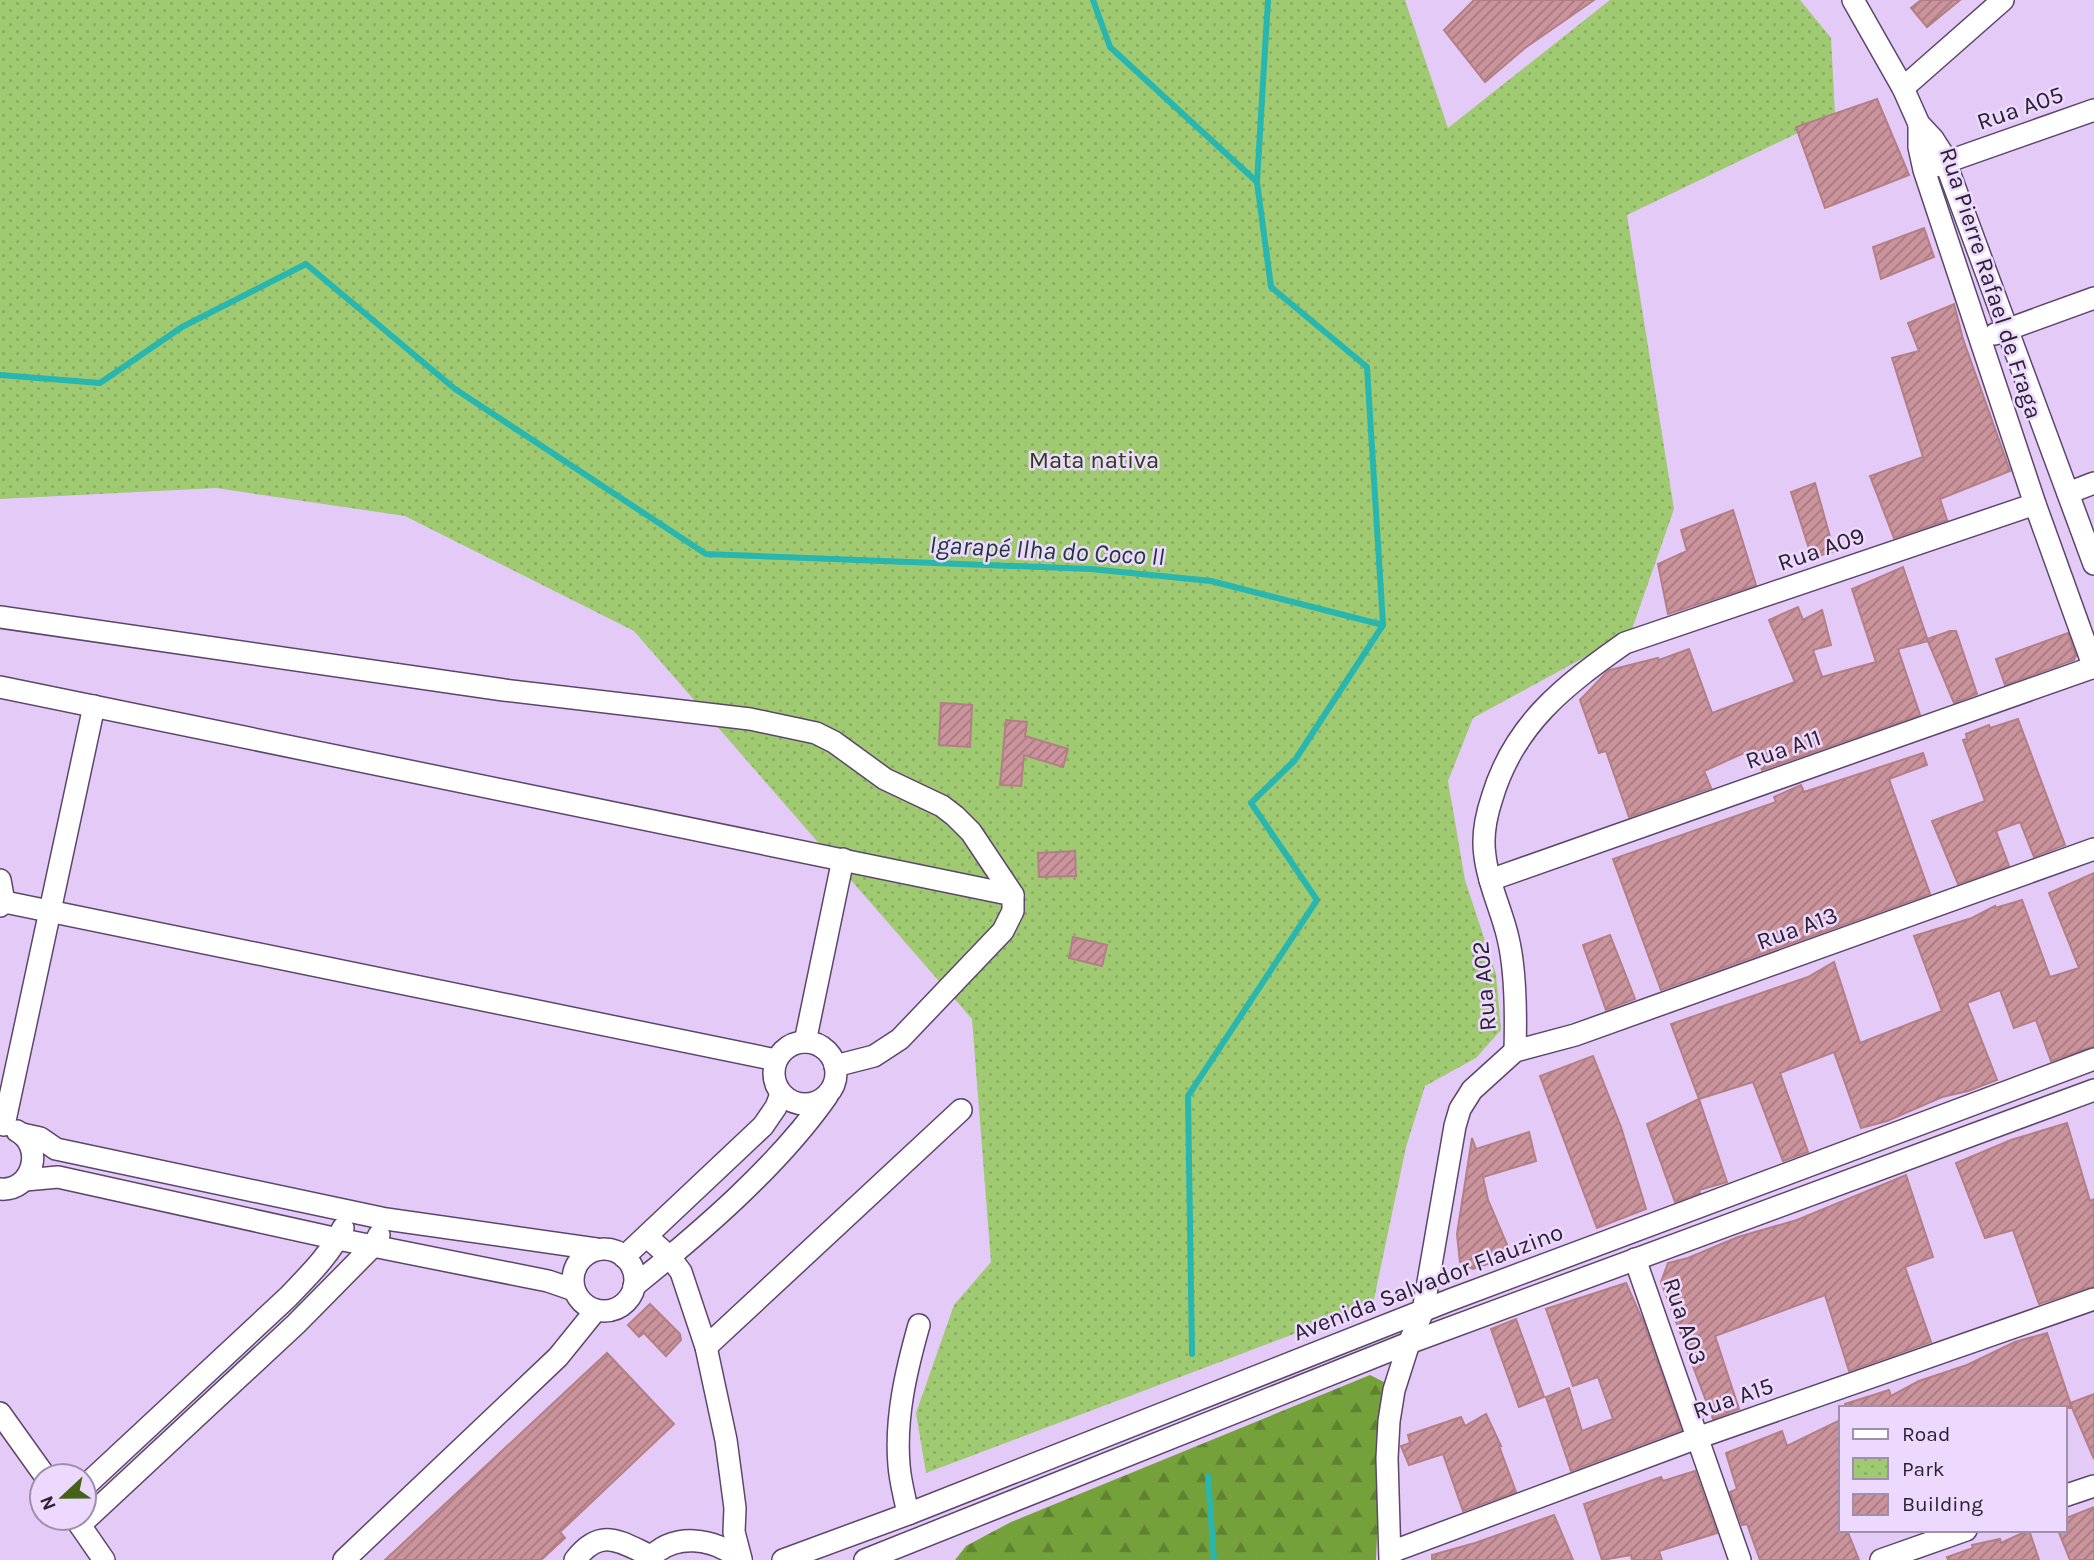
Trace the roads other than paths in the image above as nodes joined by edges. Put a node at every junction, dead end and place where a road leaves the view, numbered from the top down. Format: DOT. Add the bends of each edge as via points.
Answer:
graph roads {
  1 [pos="1853,0"];
  2 [pos="2003,0"];
  3 [pos="1903,89"];
  4 [pos="2094,110"];
  5 [pos="1919,124"];
  6 [pos="1945,162"];
  7 [pos="1924,170"];
  8 [pos="2094,298"];
  9 [pos="2006,329"];
  10 [pos="1980,340"];
  11 [pos="2094,483"];
  12 [pos="2068,493"];
  13 [pos="2035,504"];
  14 [pos="2094,564"];
  15 [pos="0,617"];
  16 [pos="1625,643"];
  17 [pos="2094,667"];
  18 [pos="0,687"];
  19 [pos="94,706"];
  20 [pos="2094,849"];
  21 [pos="843,859"];
  22 [pos="0,880"];
  23 [pos="1490,880"];
  24 [pos="1013,895"];
  25 [pos="1,903"];
  26 [pos="49,911"];
  27 [pos="805,1042"];
  28 [pos="1515,1051"];
  29 [pos="2094,1059"];
  30 [pos="776,1060"];
  31 [pos="835,1066"];
  32 [pos="2094,1090"];
  33 [pos="781,1094"];
  34 [pos="827,1096"];
  35 [pos="961,1110"];
  36 [pos="9,1128"];
  37 [pos="24,1180"];
  38 [pos="0,1189"];
  39 [pos="351,1210"];
  40 [pos="386,1219"];
  41 [pos="647,1237"];
  42 [pos="338,1239"];
  43 [pos="374,1245"];
  44 [pos="596,1249"];
  45 [pos="624,1257"];
  46 [pos="670,1257"];
  47 [pos="1635,1259"];
  48 [pos="634,1286"];
  49 [pos="574,1290"];
  50 [pos="2094,1299"];
  51 [pos="596,1310"];
  52 [pos="1423,1311"];
  53 [pos="919,1325"];
  54 [pos="1409,1343"];
  55 [pos="706,1347"];
  56 [pos="0,1413"];
  57 [pos="1697,1438"];
  58 [pos="35,1462"];
  59 [pos="98,1474"];
  60 [pos="2094,1486"];
  61 [pos="2066,1495"];
  62 [pos="98,1502"];
  63 [pos="908,1514"];
  64 [pos="85,1532"];
  65 [pos="1960,1532"];
  66 [pos="1391,1556"];
  67 [pos="650,1558"];
  68 [pos="104,1560"];
  69 [pos="344,1560"];
  70 [pos="575,1560"];
  71 [pos="741,1560"];
  72 [pos="783,1560"];
  73 [pos="865,1560"];
  74 [pos="1740,1560"];
  75 [pos="1881,1560"];
  1 -- 3 [label="street"];
  2 -- 3 [label="street"];
  3 -- 5 [label="street"];
  4 -- 6 [label="street, Rua A05"];
  5 -- 6 [label="street, Rua Pierre Rafael de Fraga" via="1939,146"];
  5 -- 7 [label="street, Rua Pierre Rafael de Fraga"];
  6 -- 7 [label="street, Rua A05"];
  6 -- 9 [label="street, Rua Pierre Rafael de Fraga"];
  7 -- 10 [label="street, Rua Pierre Rafael de Fraga"];
  8 -- 9 [label="street"];
  9 -- 10 [label="street"];
  9 -- 12 [label="street, Rua Pierre Rafael de Fraga"];
  10 -- 13 [label="street, Rua Pierre Rafael de Fraga"];
  11 -- 12 [label="street"];
  12 -- 14 [label="street, Rua Pierre Rafael de Fraga"];
  13 -- 16 [label="street, Rua A09"];
  13 -- 17 [label="street, Rua Pierre Rafael de Fraga"];
  15 -- 24 [label="street" via="504,690 750,719 816,733 885,779 955,816"];
  16 -- 23 [label="street, Rua A02" via="1576,677 1511,750 1487,812 1484,842"];
  17 -- 23 [label="street, Rua A11"];
  18 -- 19 [label="street"];
  19 -- 21 [label="street"];
  19 -- 26 [label="street"];
  20 -- 28 [label="street, Rua A13" via="1587,1031"];
  21 -- 24 [label="street"];
  21 -- 27 [label="street"];
  22 -- 25 [label="street"];
  23 -- 28 [label="street, Rua A02" via="1509,940"];
  24 -- 31 [label="street" via="1013,911 1003,931 900,1039 874,1056"];
  25 -- 26 [label="street"];
  26 -- 30 [label="street"];
  26 -- 36 [label="street"];
  27 -- 30 [label="street" via="788,1047"];
  27 -- 31 [label="street" via="824,1049"];
  28 -- 52 [label="street, Rua A02" via="1472,1090 1460,1109"];
  29 -- 52 [label="street, Avenida Salvador Flauzino"];
  30 -- 33 [label="street" via="774,1076"];
  31 -- 34 [label="street"];
  32 -- 47 [label="street, Avenida Salvador Flauzino"];
  33 -- 34 [label="street" via="789,1101 809,1105"];
  33 -- 41 [label="street" via="763,1126"];
  34 -- 46 [label="street" via="793,1141"];
  35 -- 55 [label="street"];
  36 -- 37 [label="street" via="33,1151 31,1172"];
  36 -- 39 [label="street" via="40,1138 56,1149"];
  37 -- 38 [label="street" via="16,1187"];
  37 -- 42 [label="street" via="58,1177"];
  39 -- 40 [label="street"];
  39 -- 42 [label="street"];
  40 -- 43 [label="street"];
  40 -- 44 [label="street"];
  41 -- 45 [label="street"];
  41 -- 46 [label="street"];
  42 -- 43 [label="street"];
  42 -- 59 [label="street" via="288,1297"];
  43 -- 49 [label="street"];
  43 -- 62 [label="street" via="296,1324"];
  44 -- 45 [label="street" via="607,1248"];
  44 -- 49 [label="street" via="574,1269"];
  45 -- 48 [label="street" via="634,1272"];
  46 -- 48 [label="street"];
  46 -- 55 [label="street" via="681,1272"];
  47 -- 54 [label="street, Avenida Salvador Flauzino"];
  47 -- 57 [label="street, Rua A03"];
  48 -- 51 [label="street" via="620,1306"];
  49 -- 51 [label="street"];
  50 -- 57 [label="street, Rua A15"];
  51 -- 69 [label="street" via="558,1357"];
  52 -- 54 [label="street, Rua A02"];
  52 -- 63 [label="street, Avenida Salvador Flauzino"];
  53 -- 63 [label="street" via="903,1389 898,1443"];
  54 -- 66 [label="street, Rua A02" via="1389,1421"];
  54 -- 73 [label="street, Avenida Salvador Flauzino"];
  55 -- 71 [label="street" via="726,1440"];
  56 -- 58 [label="street"];
  57 -- 66 [label="street, Rua A15"];
  57 -- 74 [label="street, Rua A03"];
  60 -- 61 [label="street"];
  63 -- 72 [label="street, Avenida Salvador Flauzino"];
  64 -- 68 [label="street"];
  65 -- 75 [label="street"];
  67 -- 70 [label="street" via="613,1539 591,1543"];
  67 -- 71 [label="street" via="668,1545 687,1540 725,1547"];
}
